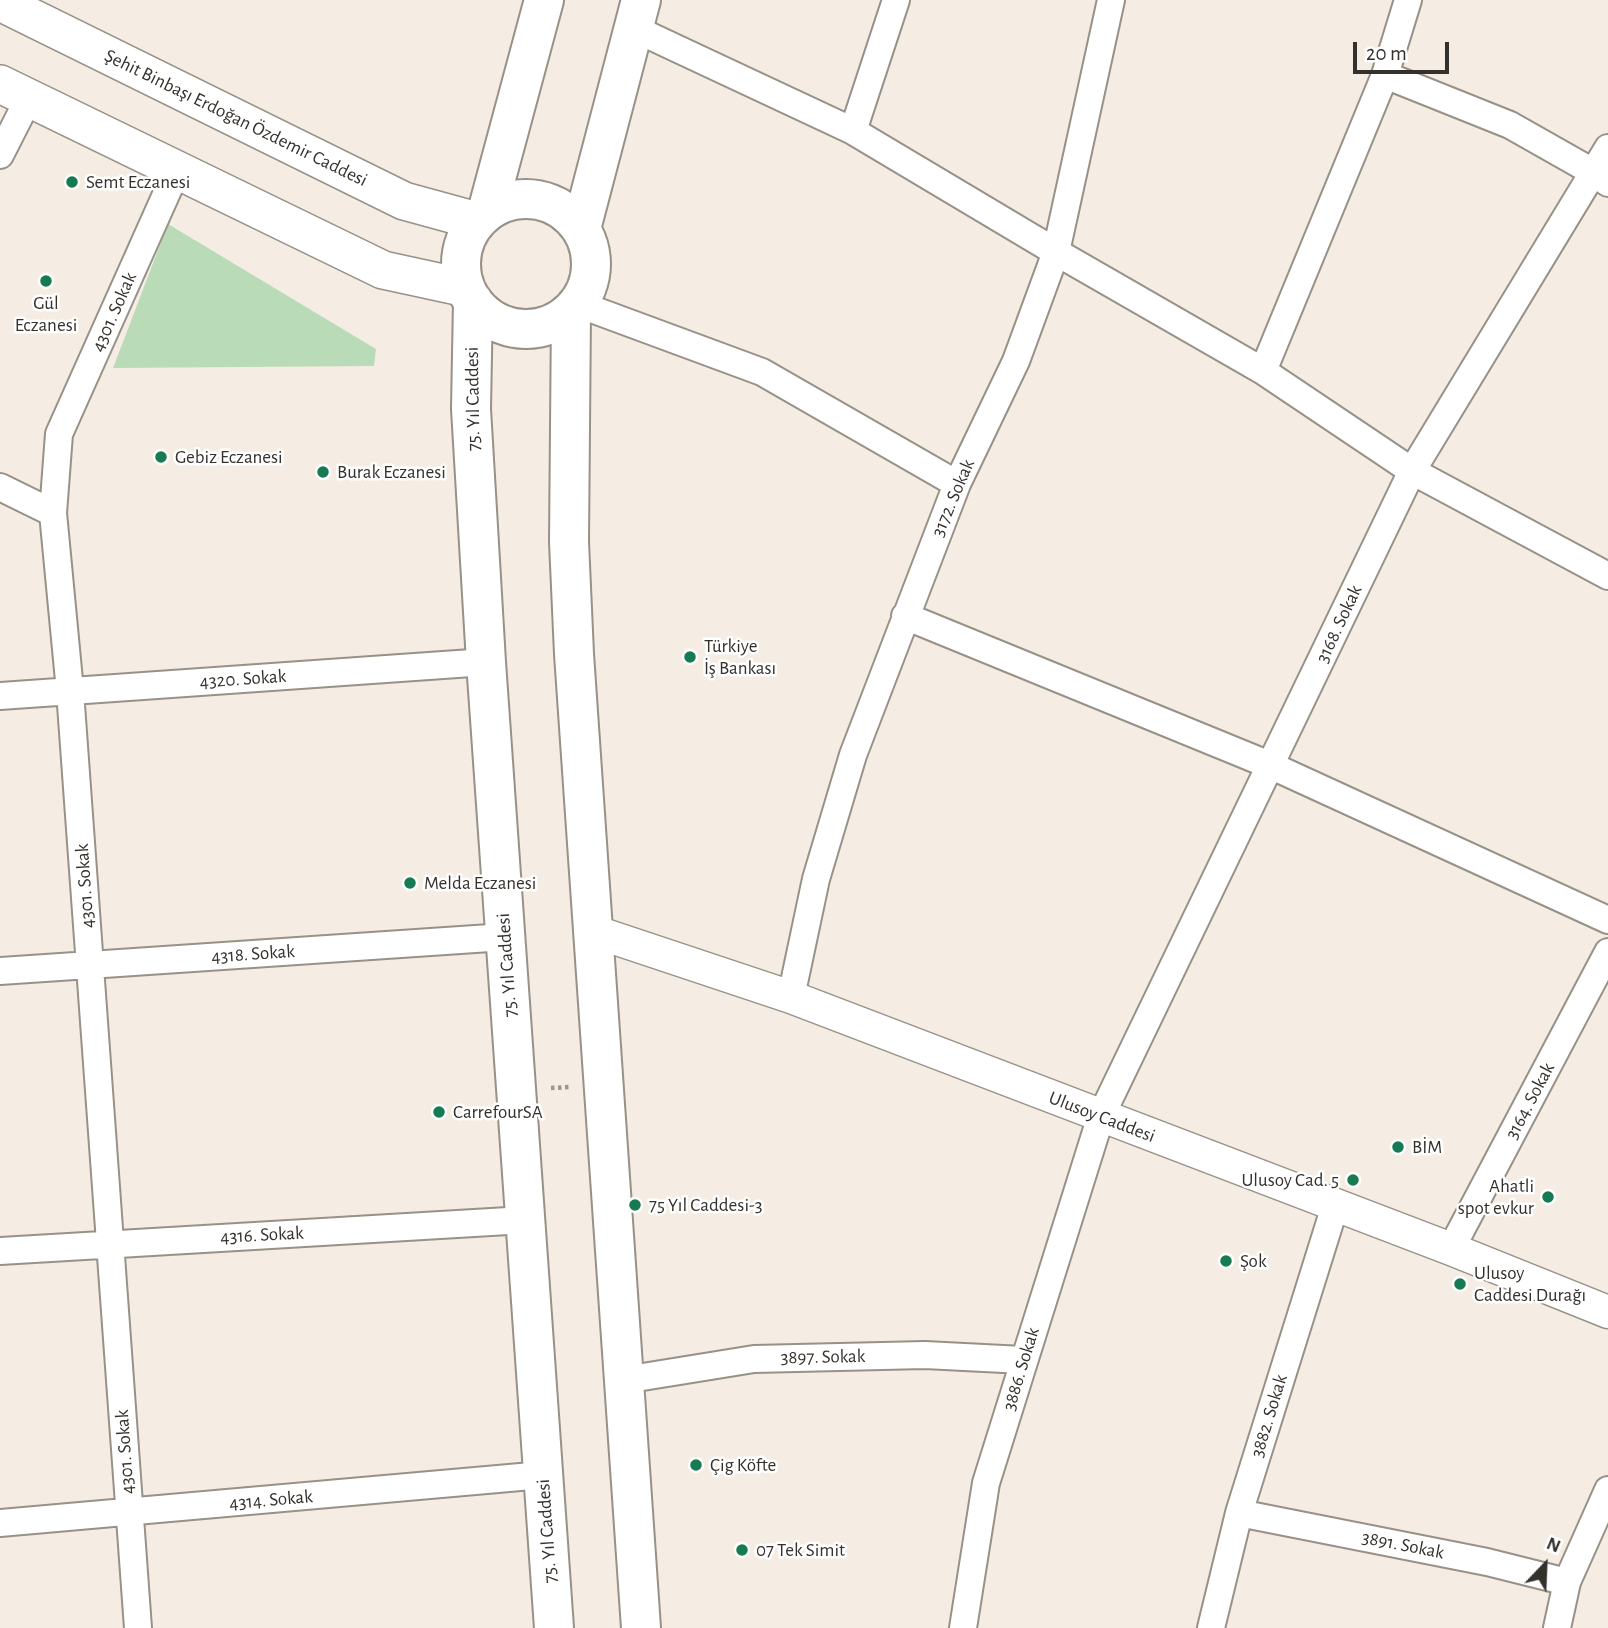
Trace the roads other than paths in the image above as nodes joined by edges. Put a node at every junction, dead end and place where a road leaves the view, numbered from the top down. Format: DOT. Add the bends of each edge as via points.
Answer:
graph roads {
  1 [pos="544,0"];
  2 [pos="896,0"];
  3 [pos="1111,0"];
  4 [pos="1408,0"];
  5 [pos="0,2"];
  6 [pos="637,14"];
  7 [pos="1385,75"];
  8 [pos="15,91"];
  9 [pos="853,131"];
  10 [pos="1608,148"];
  11 [pos="0,155"];
  12 [pos="177,170"];
  13 [pos="1601,178"];
  14 [pos="482,216"];
  15 [pos="581,229"];
  16 [pos="1056,252"];
  17 [pos="469,295"];
  18 [pos="574,308"];
  19 [pos="1263,371"];
  20 [pos="1412,471"];
  21 [pos="957,484"];
  22 [pos="0,487"];
  23 [pos="53,513"];
  24 [pos="1608,576"];
  25 [pos="905,616"];
  26 [pos="486,662"];
  27 [pos="70,691"];
  28 [pos="0,696"];
  29 [pos="1272,765"];
  30 [pos="1608,920"];
  31 [pos="593,931"];
  32 [pos="505,937"];
  33 [pos="1608,952"];
  34 [pos="90,965"];
  35 [pos="0,971"];
  36 [pos="791,997"];
  37 [pos="1101,1116"];
  38 [pos="1335,1206"];
  39 [pos="525,1220"];
  40 [pos="110,1243"];
  41 [pos="1451,1249"];
  42 [pos="0,1251"];
  43 [pos="1608,1312"];
  44 [pos="1023,1360"];
  45 [pos="624,1380"];
  46 [pos="543,1475"];
  47 [pos="1608,1490"];
  48 [pos="130,1513"];
  49 [pos="1239,1513"];
  50 [pos="0,1523"];
  51 [pos="1567,1581"];
  52 [pos="138,1628"];
  53 [pos="554,1628"];
  54 [pos="641,1628"];
  55 [pos="963,1628"];
  56 [pos="1211,1628"];
  57 [pos="1557,1628"];
  1 -- 14 [label="main road"];
  2 -- 9 [label="street"];
  3 -- 16 [label="street, 3172. Sokak"];
  4 -- 7 [label="street"];
  5 -- 14 [label="main road, Şehit Binbaşı Erdoğan Özdemir Caddesi" via="404,201"];
  6 -- 9 [label="street"];
  6 -- 15 [label="main road"];
  7 -- 13 [label="street" via="1510,125"];
  7 -- 19 [label="street"];
  8 -- 11 [label="street"];
  8 -- 12 [label="main road"];
  9 -- 16 [label="street"];
  10 -- 13 [label="street, 3168. Sokak"];
  12 -- 17 [label="main road" via="383,270"];
  12 -- 23 [label="street, 4301. Sokak" via="59,434"];
  13 -- 20 [label="street, 3168. Sokak"];
  14 -- 15 [label="main road" via="500,204 531,199 560,208"];
  14 -- 17 [label="main road" via="467,235 462,253 461,271"];
  15 -- 18 [label="main road" via="592,259 586,290"];
  16 -- 19 [label="street"];
  16 -- 21 [label="street, 3172. Sokak" via="1016,361"];
  17 -- 18 [label="main road" via="486,315 520,329 555,322"];
  17 -- 26 [label="main road, 75. Yıl Caddesi"];
  18 -- 21 [label="street" via="762,372"];
  18 -- 31 [label="main road" via="569,542"];
  19 -- 20 [label="street"];
  20 -- 24 [label="street"];
  20 -- 29 [label="street, 3168. Sokak"];
  21 -- 25 [label="street, 3172. Sokak"];
  22 -- 23 [label="street"];
  23 -- 27 [label="street, 4301. Sokak"];
  25 -- 29 [label="street"];
  25 -- 36 [label="street, 3172. Sokak" via="853,755 817,879"];
  26 -- 27 [label="street, 4320. Sokak"];
  26 -- 32 [label="main road, 75. Yıl Caddesi"];
  27 -- 28 [label="street, 4320. Sokak"];
  27 -- 34 [label="street, 4301. Sokak"];
  29 -- 30 [label="street"];
  29 -- 37 [label="street, 3168. Sokak"];
  31 -- 36 [label="street, Ulusoy Caddesi"];
  31 -- 45 [label="main road"];
  32 -- 34 [label="street, 4318. Sokak"];
  32 -- 39 [label="main road, 75. Yıl Caddesi"];
  33 -- 41 [label="street, 3164. Sokak"];
  34 -- 35 [label="street, 4318. Sokak"];
  34 -- 40 [label="street, 4301. Sokak"];
  36 -- 37 [label="street, Ulusoy Caddesi"];
  37 -- 38 [label="street, Ulusoy Caddesi"];
  37 -- 44 [label="street, 3886. Sokak"];
  38 -- 41 [label="street, Ulusoy Caddesi"];
  38 -- 49 [label="street, 3882. Sokak"];
  39 -- 40 [label="street, 4316. Sokak"];
  39 -- 46 [label="main road, 75. Yıl Caddesi"];
  40 -- 42 [label="street, 4316. Sokak"];
  40 -- 48 [label="street, 4301. Sokak"];
  41 -- 43 [label="street, Ulusoy Caddesi"];
  44 -- 45 [label="street, 3897. Sokak" via="925,1355 754,1359"];
  44 -- 55 [label="street, 3886. Sokak" via="986,1483"];
  45 -- 54 [label="main road"];
  46 -- 48 [label="street, 4314. Sokak"];
  46 -- 53 [label="main road, 75. Yıl Caddesi"];
  47 -- 51 [label="street"];
  48 -- 50 [label="street, 4314. Sokak"];
  48 -- 52 [label="street, 4301. Sokak"];
  49 -- 51 [label="street, 3891. Sokak"];
  49 -- 56 [label="street, 3882. Sokak"];
  51 -- 57 [label="street"];
}
